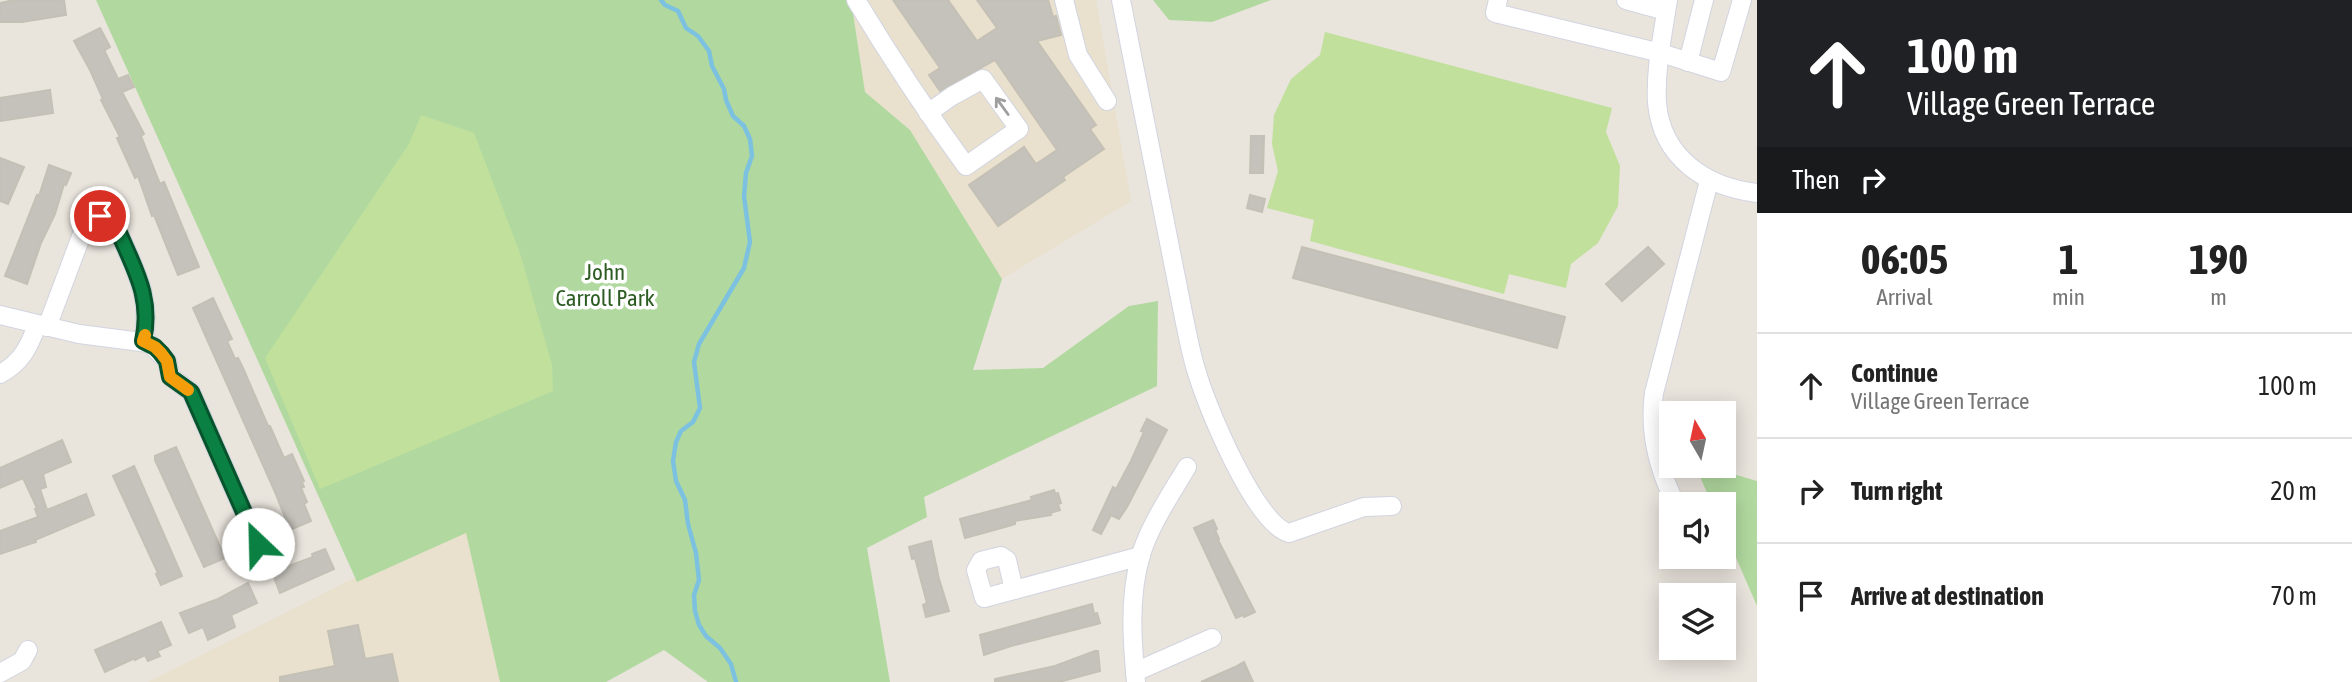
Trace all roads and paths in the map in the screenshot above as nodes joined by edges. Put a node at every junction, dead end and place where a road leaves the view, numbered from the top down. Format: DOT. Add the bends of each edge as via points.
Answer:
graph roads {
  1 [pos="856,0"];
  2 [pos="1065,0"];
  3 [pos="1121,0"];
  4 [pos="1498,0"];
  5 [pos="1626,0"];
  6 [pos="1704,0"];
  7 [pos="1742,0"];
  8 [pos="1667,5"];
  9 [pos="1661,54"];
  10 [pos="1688,62"];
  11 [pos="1107,101"];
  12 [pos="928,113"];
  13 [pos="1710,181"];
  14 [pos="1757,193"];
  15 [pos="0,315"];
  16 [pos="42,326"];
  17 [pos="143,341"];
  18 [pos="0,374"];
  19 [pos="1187,467"];
  20 [pos="1670,492"];
  21 [pos="1392,506"];
  22 [pos="258,544"];
  23 [pos="1140,556"];
  24 [pos="1014,590"];
  25 [pos="1212,638"];
  26 [pos="28,650"];
  27 [pos="0,673"];
  28 [pos="1135,677"];
  1 -- 12 [label="street"];
  2 -- 11 [label="street" via="1078,55"];
  3 -- 21 [label="street" via="1198,376 1238,472 1280,531 1289,533 1364,506"];
  4 -- 9 [label="street" via="1495,13"];
  5 -- 8 [label="street"];
  6 -- 10 [label="street"];
  7 -- 10 [label="street" via="1721,72"];
  8 -- 9 [label="street"];
  9 -- 10 [label="street"];
  9 -- 13 [label="street" via="1657,105 1661,123 1682,160"];
  12 -- 12 [label="street, one-way" via="966,166 1019,129 983,79"];
  13 -- 14 [label="street"];
  13 -- 20 [label="street" via="1654,393 1651,417 1662,475"];
  15 -- 16 [label="street"];
  16 -- 17 [label="street"];
  16 -- 17 [label="street" via="85,226 100,216 116,226 146,298"];
  16 -- 18 [label="street" via="23,356"];
  17 -- 22 [label="street" via="161,353 170,377 191,392"];
  19 -- 23 [label="street"];
  23 -- 24 [label="street"];
  23 -- 28 [label="street" via="1131,633"];
  25 -- 28 [label="street"];
  26 -- 27 [label="street" via="22,661"];
}
